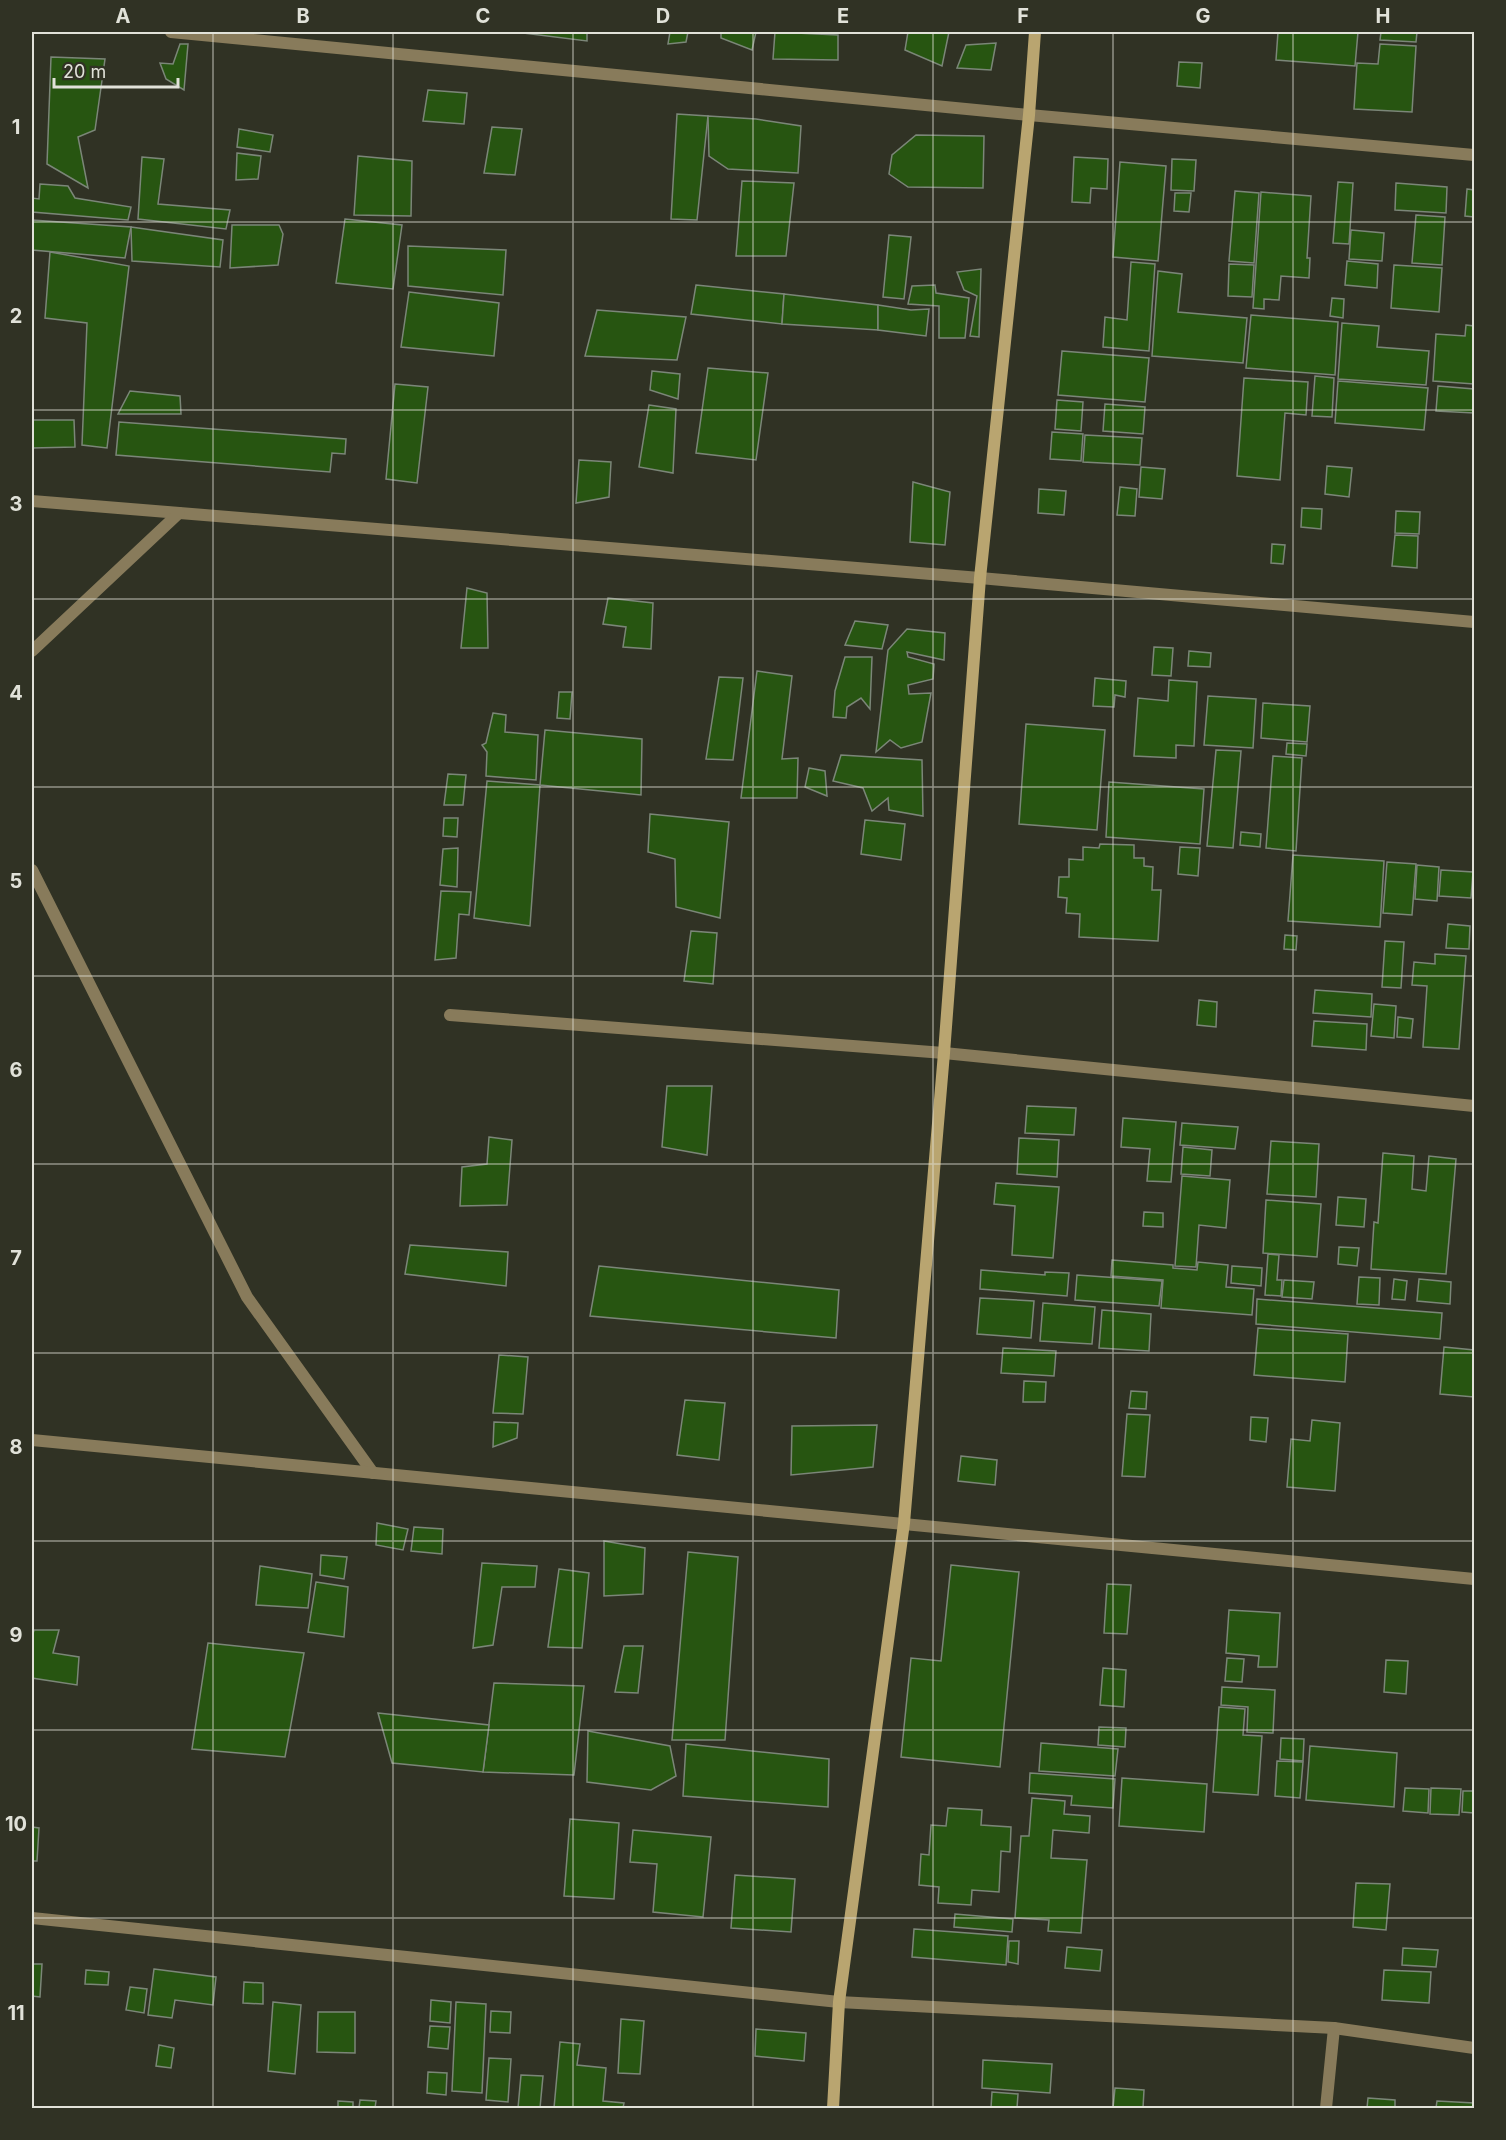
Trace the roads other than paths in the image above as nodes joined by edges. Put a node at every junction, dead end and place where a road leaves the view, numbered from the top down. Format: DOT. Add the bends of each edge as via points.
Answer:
graph roads {
  1 [pos="171,32"];
  2 [pos="1035,32"];
  3 [pos="1029,115"];
  4 [pos="1474,155"];
  5 [pos="32,501"];
  6 [pos="179,513"];
  7 [pos="980,578"];
  8 [pos="1474,622"];
  9 [pos="32,651"];
  10 [pos="32,870"];
  11 [pos="450,1015"];
  12 [pos="945,1053"];
  13 [pos="1474,1106"];
  14 [pos="32,1440"];
  15 [pos="373,1473"];
  16 [pos="904,1523"];
  17 [pos="1474,1579"];
  18 [pos="32,1918"];
  19 [pos="839,2002"];
  20 [pos="1334,2028"];
  21 [pos="1474,2048"];
  22 [pos="833,2109"];
  23 [pos="1326,2109"];
  1 -- 3 [label="street"];
  2 -- 3 [label="street"];
  3 -- 4 [label="street"];
  3 -- 7 [label="street"];
  5 -- 6 [label="street"];
  6 -- 7 [label="street"];
  6 -- 9 [label="street"];
  7 -- 8 [label="street"];
  7 -- 12 [label="street"];
  10 -- 15 [label="street" via="247,1297"];
  11 -- 12 [label="street"];
  12 -- 13 [label="street"];
  12 -- 16 [label="street"];
  14 -- 15 [label="street"];
  15 -- 16 [label="street"];
  16 -- 17 [label="street"];
  16 -- 19 [label="street"];
  18 -- 19 [label="street"];
  19 -- 20 [label="street"];
  19 -- 22 [label="street"];
  20 -- 21 [label="street"];
  20 -- 23 [label="street"];
}
